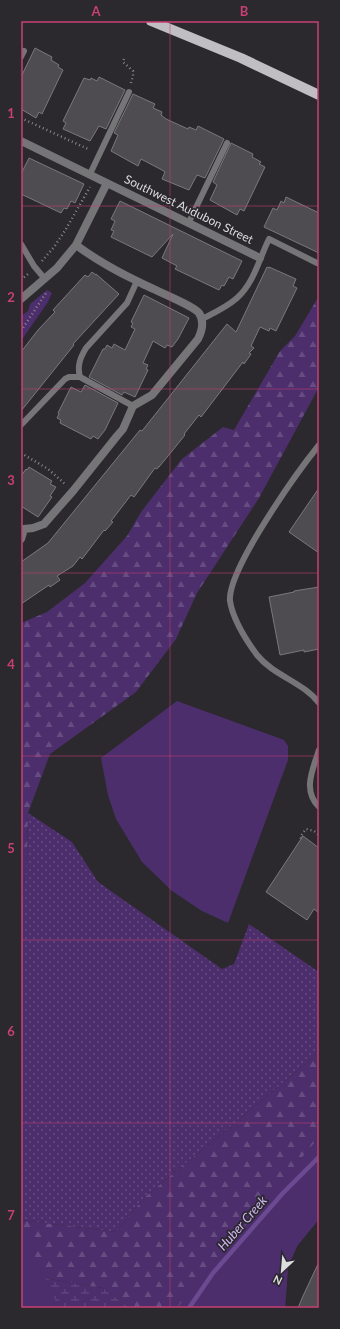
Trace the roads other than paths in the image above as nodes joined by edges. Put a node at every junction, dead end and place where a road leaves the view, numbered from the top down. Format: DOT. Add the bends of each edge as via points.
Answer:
graph roads {
  1 [pos="151,21"];
  2 [pos="129,92"];
  3 [pos="319,95"];
  4 [pos="21,141"];
  5 [pos="227,143"];
  6 [pos="90,174"];
  7 [pos="107,183"];
  8 [pos="189,222"];
  9 [pos="21,244"];
  10 [pos="76,245"];
  11 [pos="260,258"];
  12 [pos="317,263"];
  13 [pos="45,279"];
  14 [pos="137,281"];
  15 [pos="21,299"];
  16 [pos="202,319"];
  17 [pos="80,377"];
  18 [pos="133,406"];
  19 [pos="21,425"];
  20 [pos="319,445"];
  21 [pos="22,526"];
  22 [pos="21,539"];
  23 [pos="319,703"];
  24 [pos="319,750"];
  25 [pos="319,807"];
  1 -- 3 [label="main road" via="241,58"];
  2 -- 6 [label="lane"];
  4 -- 6 [label="street, Southwest Audubon Street"];
  5 -- 8 [label="lane"];
  6 -- 7 [label="street, Southwest Audubon Street"];
  7 -- 8 [label="street, Southwest Audubon Street"];
  7 -- 10 [label="street, Southwest Audubon Street"];
  8 -- 11 [label="street, Southwest Audubon Street"];
  9 -- 13 [label="lane"];
  10 -- 13 [label="street, Southwest Audubon Street"];
  10 -- 14 [label="street"];
  11 -- 12 [label="lane" via="269,239"];
  11 -- 16 [label="lane" via="255,273 243,292 228,305"];
  13 -- 15 [label="street, Southwest Audubon Street"];
  14 -- 16 [label="street" via="195,309"];
  14 -- 17 [label="lane" via="126,303 82,354 79,365"];
  16 -- 18 [label="street" via="202,333 198,340 152,395"];
  17 -- 18 [label="lane"];
  17 -- 19 [label="lane" via="65,379"];
  18 -- 21 [label="street" via="123,428 44,524 33,528"];
  20 -- 23 [label="lane" via="300,468 255,540 234,579 230,601 234,617 264,663 305,690"];
  21 -- 22 [label="street"];
  24 -- 25 [label="lane" via="311,774 310,790 313,800"];
}
